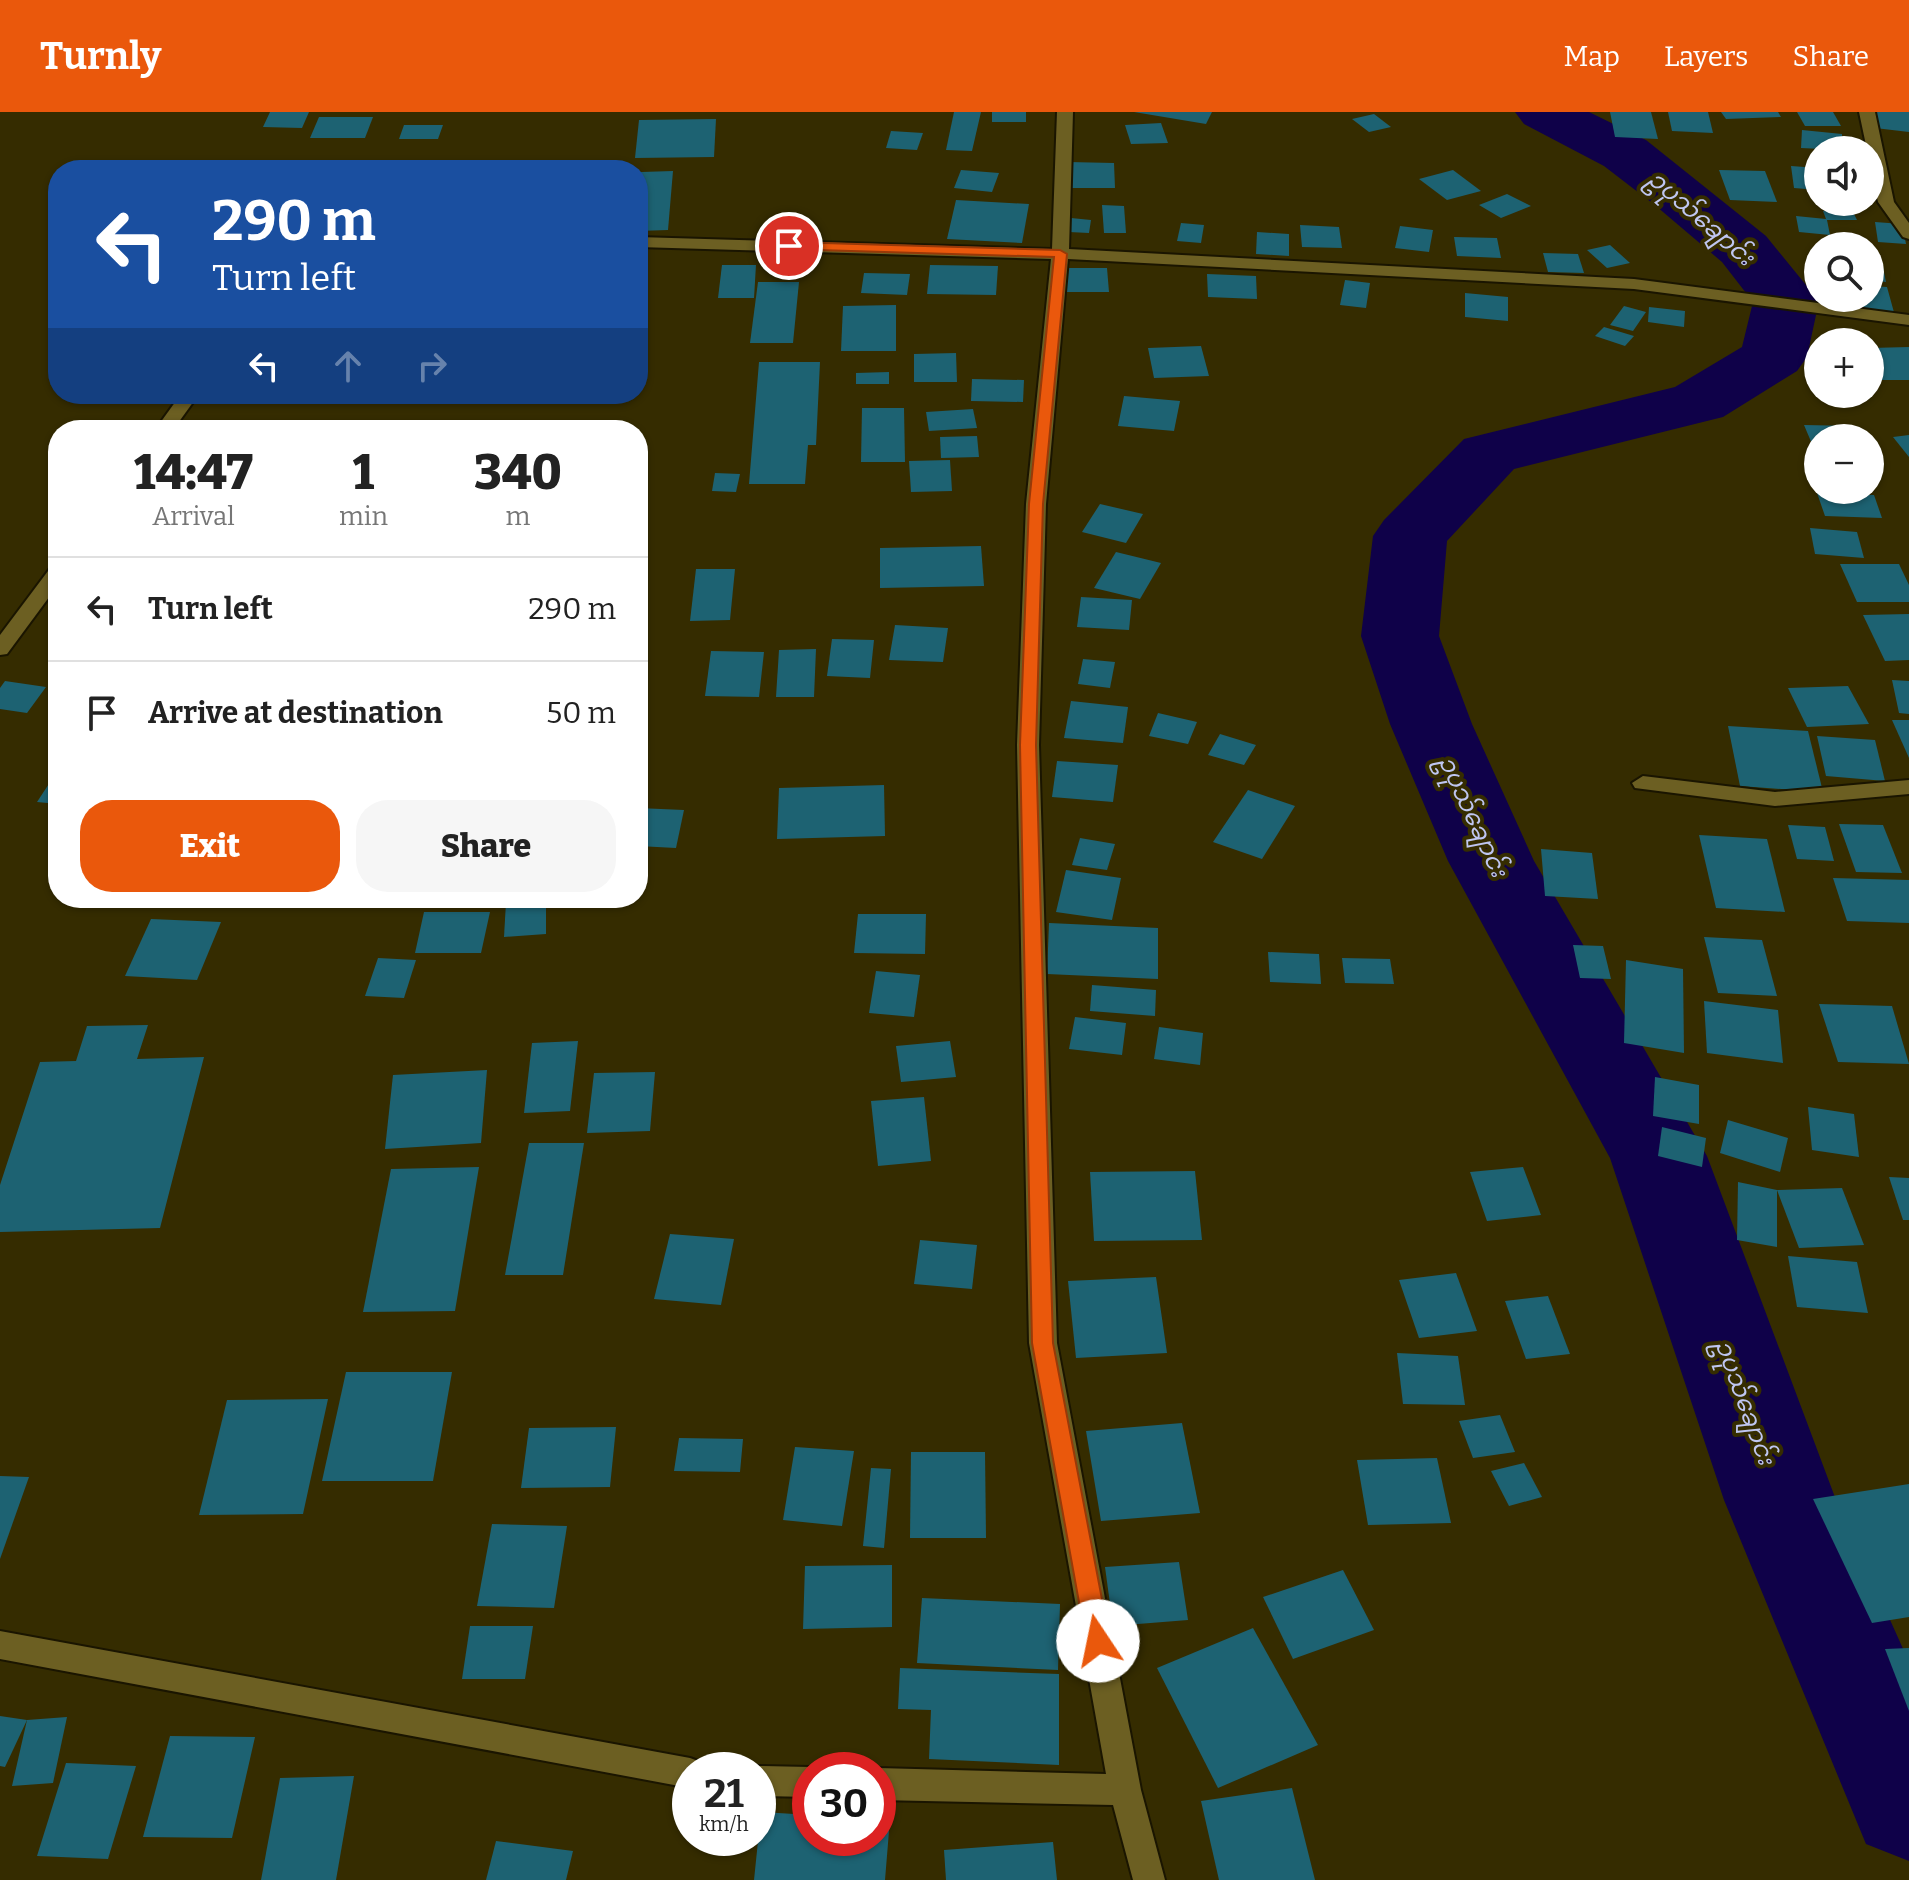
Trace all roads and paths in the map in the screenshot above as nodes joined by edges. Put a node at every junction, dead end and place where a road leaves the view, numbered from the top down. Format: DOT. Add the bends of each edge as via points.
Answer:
graph roads {
  1 [pos="1065,112"];
  2 [pos="1867,112"];
  3 [pos="1909,234"];
  4 [pos="648,242"];
  5 [pos="1060,254"];
  6 [pos="1909,320"];
  7 [pos="48,584"];
  8 [pos="0,649"];
  9 [pos="1643,783"];
  10 [pos="1909,787"];
  11 [pos="0,1645"];
  12 [pos="672,1770"];
  13 [pos="896,1784"];
  14 [pos="1125,1790"];
  15 [pos="1149,1880"];
  1 -- 5 [label="street"];
  2 -- 3 [label="street" via="1886,202"];
  4 -- 5 [label="street"];
  5 -- 6 [label="street" via="1634,284"];
  5 -- 14 [label="street" via="1036,504 1028,745 1043,1343"];
  7 -- 8 [label="street"];
  9 -- 10 [label="street" via="1775,799"];
  11 -- 12 [label="street"];
  13 -- 14 [label="street"];
  14 -- 15 [label="street"];
}
